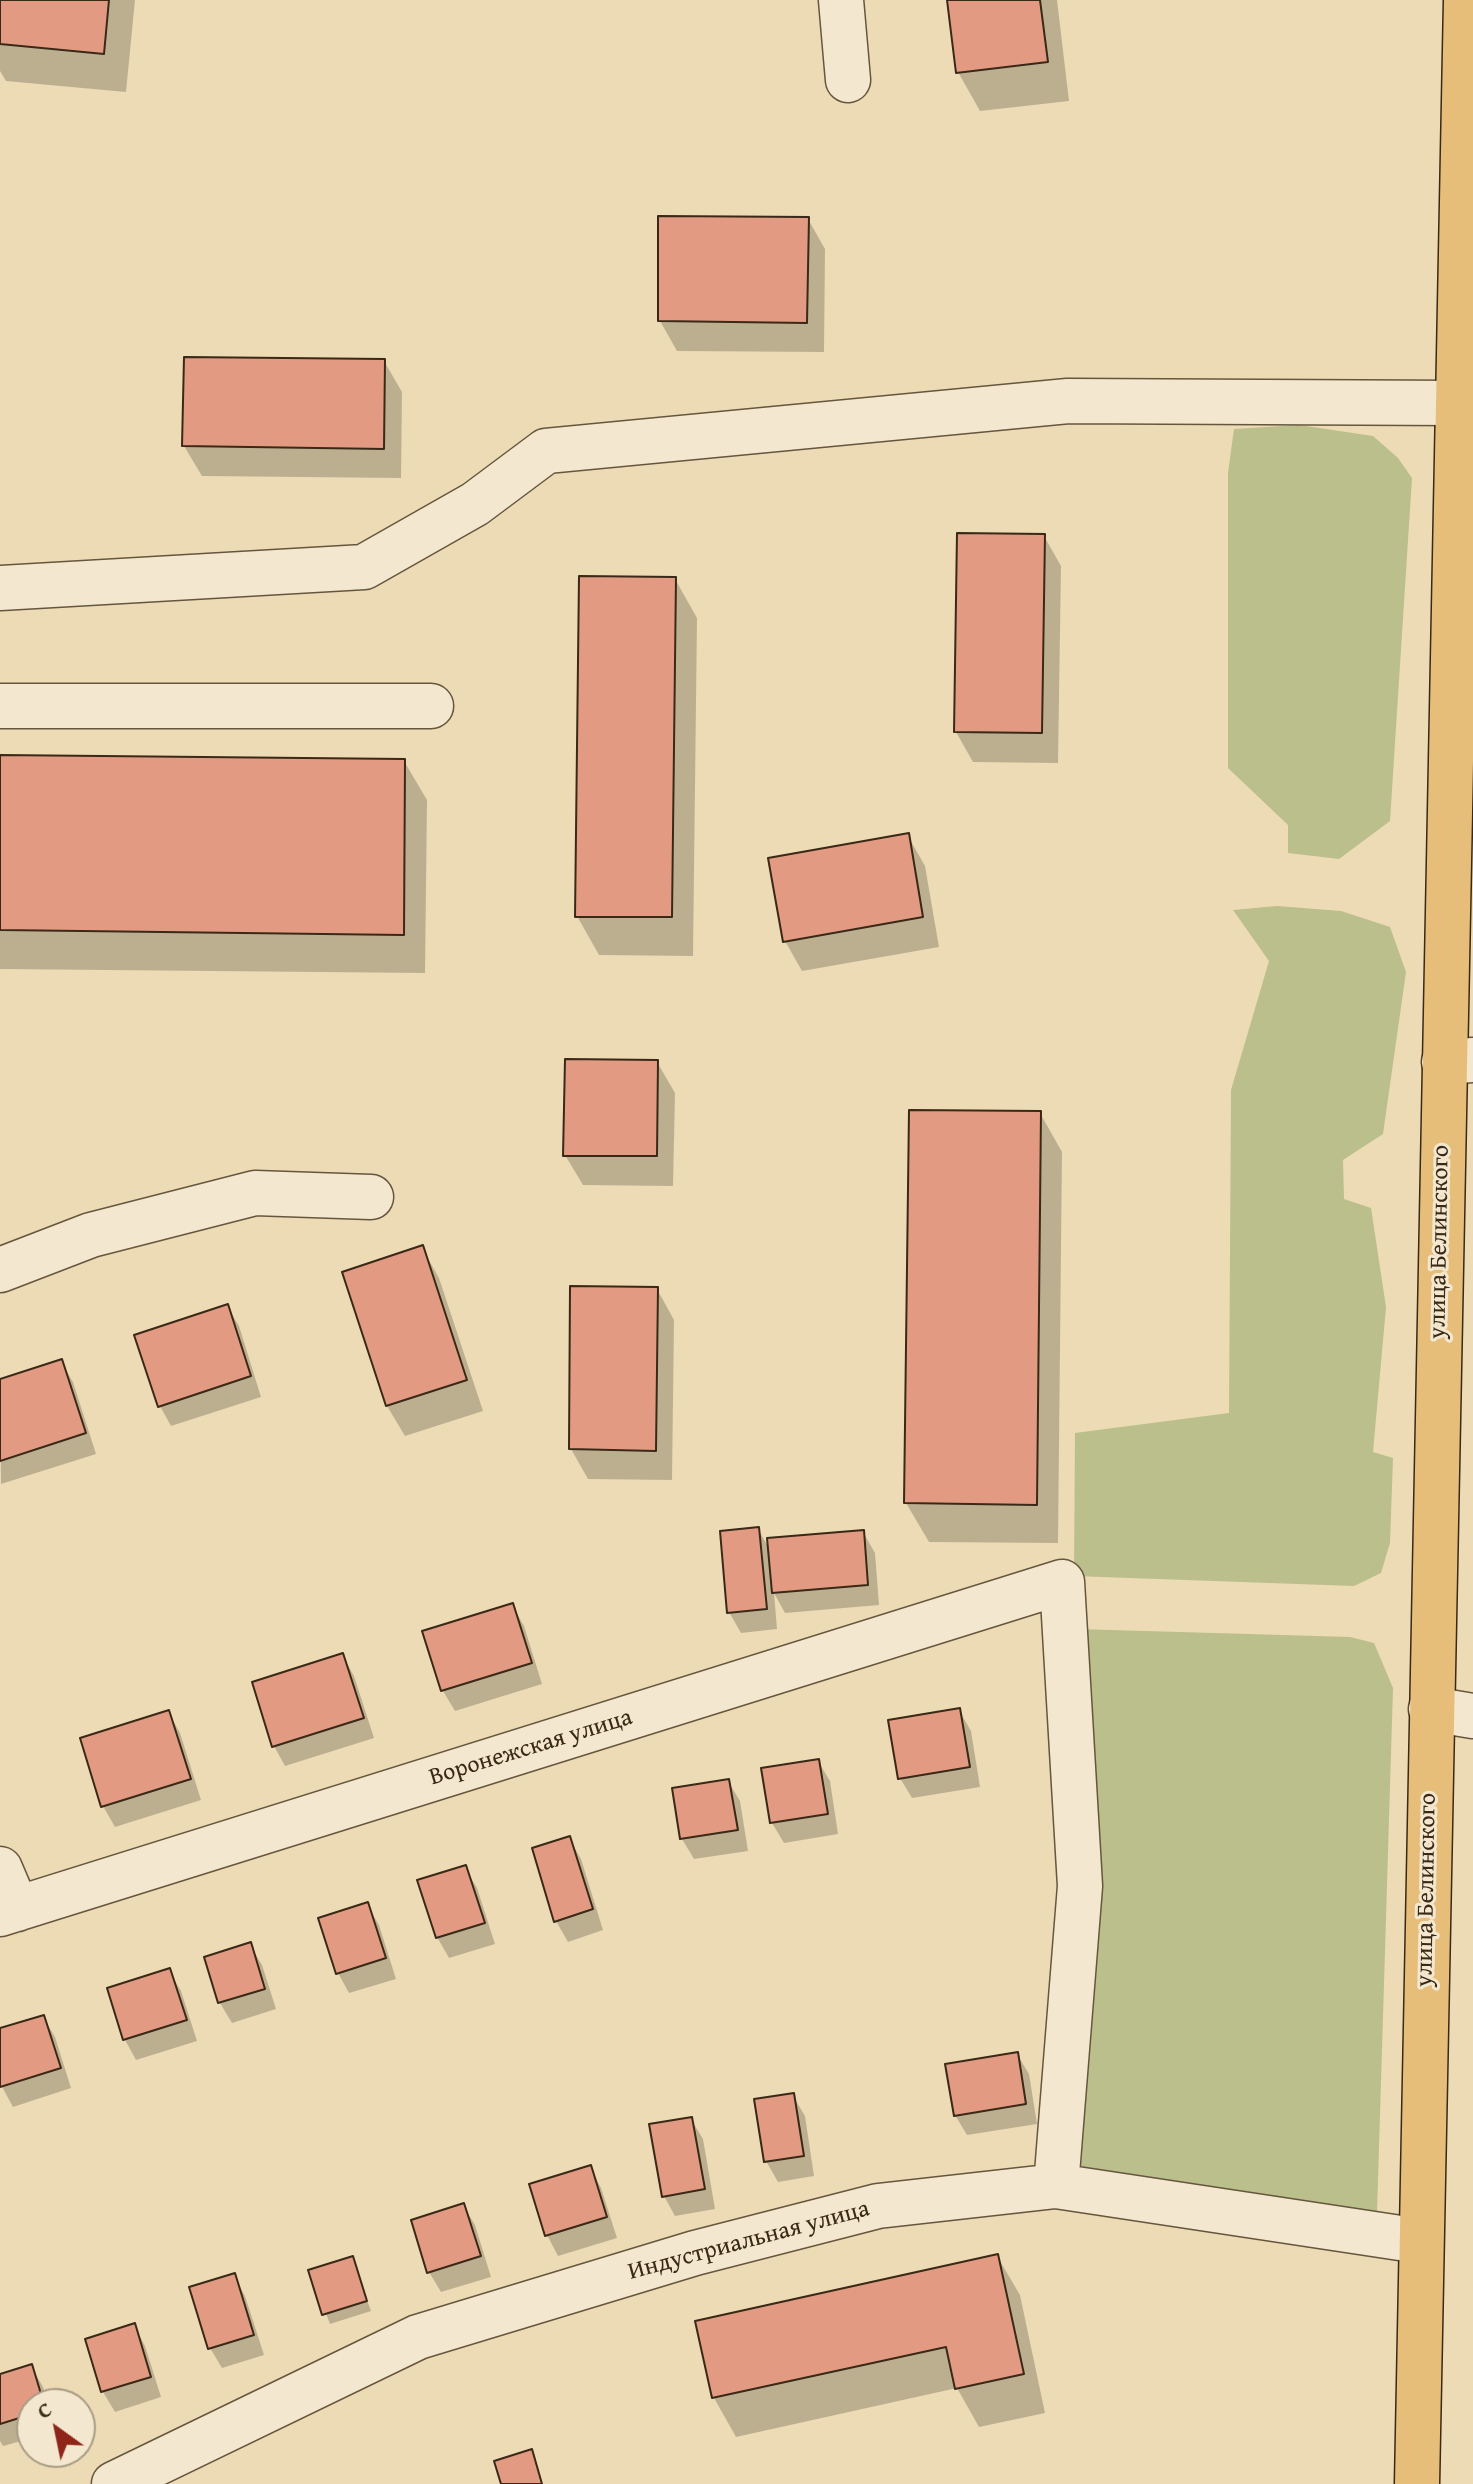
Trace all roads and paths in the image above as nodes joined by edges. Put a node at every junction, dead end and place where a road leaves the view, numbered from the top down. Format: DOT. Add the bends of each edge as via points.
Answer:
graph roads {
  1 [pos="841,0"];
  2 [pos="1466,0"];
  3 [pos="848,80"];
  4 [pos="1457,403"];
  5 [pos="0,588"];
  6 [pos="0,706"];
  7 [pos="431,706"];
  8 [pos="1459,1061"];
  9 [pos="371,1197"];
  10 [pos="0,1270"];
  11 [pos="1431,1709"];
  12 [pos="1473,1716"];
  13 [pos="0,1869"];
  14 [pos="8,1911"];
  15 [pos="1056,2186"];
  16 [pos="1420,2241"];
  17 [pos="114,2484"];
  18 [pos="1417,2484"];
  1 -- 3 [label="street"];
  2 -- 4 [label="main road, улица Белинского"];
  4 -- 5 [label="street" via="1068,401 546,451 475,504 364,567"];
  4 -- 8 [label="main road, улица Белинского"];
  6 -- 7 [label="street"];
  8 -- 11 [label="main road, улица Белинского"];
  9 -- 10 [label="street" via="255,1193 91,1235"];
  11 -- 12 [label="street"];
  11 -- 16 [label="main road, улица Белинского"];
  13 -- 14 [label="street"];
  14 -- 15 [label="street, Воронежская улица" via="1062,1582 1080,1886"];
  15 -- 16 [label="street, Индустриальная улица"];
  15 -- 17 [label="street, Индустриальная улица" via="878,2206 695,2253 418,2337"];
  16 -- 18 [label="main road, улица Белинского"];
}
